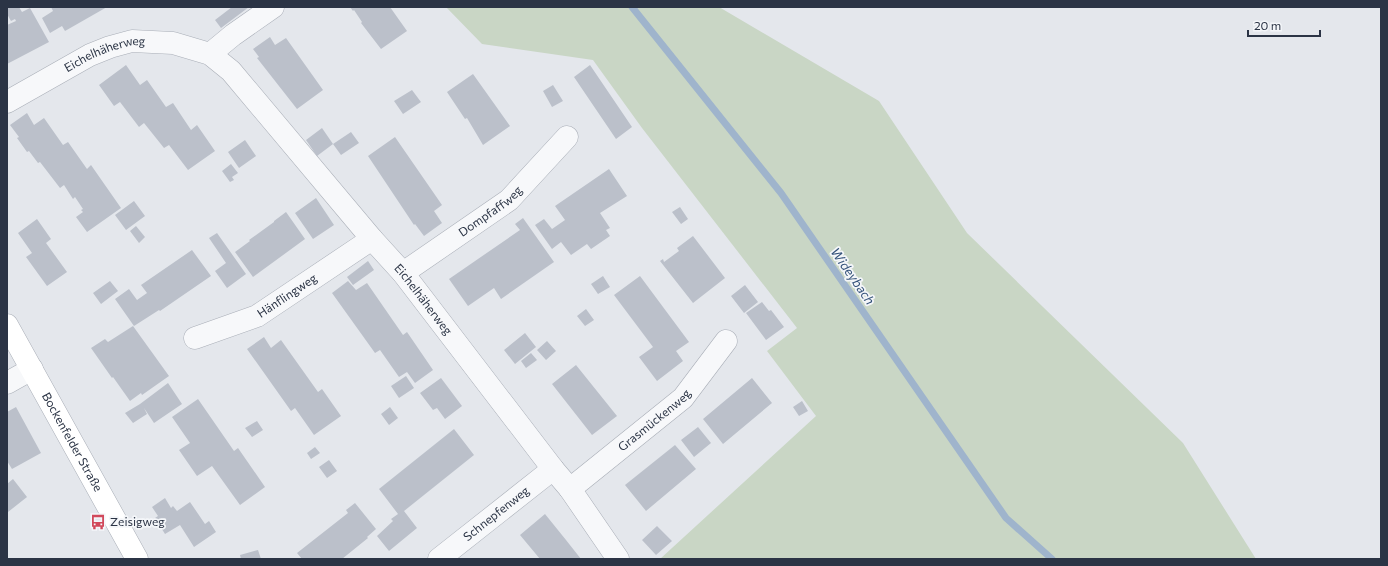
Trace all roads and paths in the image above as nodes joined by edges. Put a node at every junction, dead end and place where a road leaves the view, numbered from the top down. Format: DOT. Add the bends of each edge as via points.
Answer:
graph roads {
  1 [pos="273,7"];
  2 [pos="210,54"];
  3 [pos="7,102"];
  4 [pos="567,137"];
  5 [pos="372,239"];
  6 [pos="403,274"];
  7 [pos="7,325"];
  8 [pos="195,338"];
  9 [pos="726,341"];
  10 [pos="32,369"];
  11 [pos="7,384"];
  12 [pos="553,469"];
  13 [pos="570,489"];
  14 [pos="137,559"];
  15 [pos="439,559"];
  16 [pos="618,559"];
  1 -- 2 [label="street"];
  2 -- 3 [label="street, Eichelhäherweg" via="173,43 132,41 90,55"];
  2 -- 5 [label="street, Eichelhäherweg" via="231,71"];
  4 -- 6 [label="street, Dompfaffweg" via="509,200"];
  5 -- 6 [label="street, Eichelhäherweg"];
  5 -- 8 [label="street, Hänflingweg" via="257,316"];
  6 -- 12 [label="street, Eichelhäherweg"];
  7 -- 10 [label="main road, Bockenfelder Straße"];
  9 -- 13 [label="street, Grasmückenweg" via="683,398"];
  10 -- 11 [label="street"];
  10 -- 14 [label="main road, Bockenfelder Straße"];
  12 -- 13 [label="street, Eichelhäherweg"];
  12 -- 15 [label="street, Schnepfenweg"];
  13 -- 16 [label="street, Eichelhäherweg"];
}
